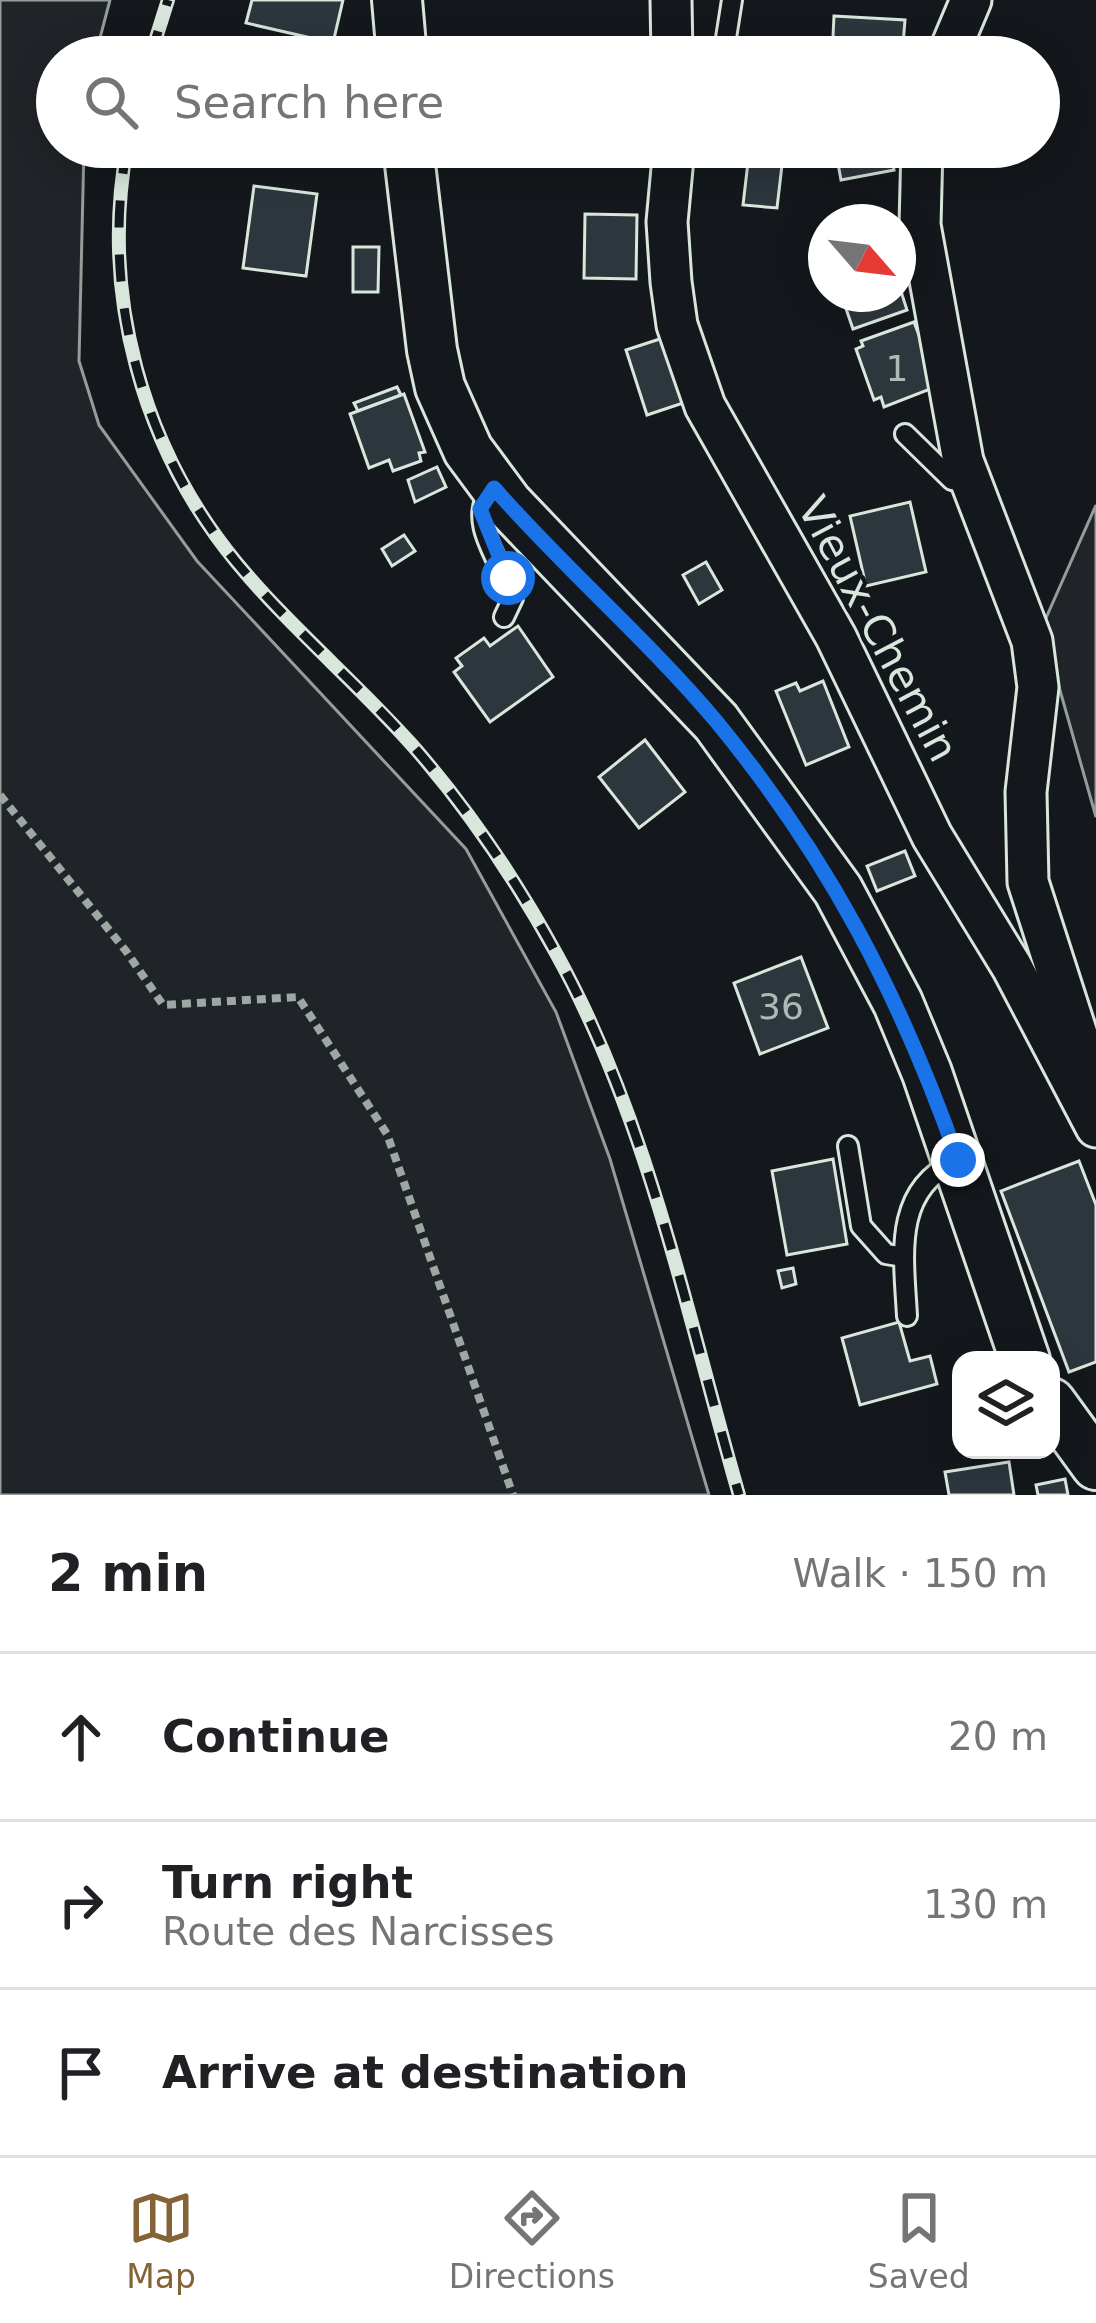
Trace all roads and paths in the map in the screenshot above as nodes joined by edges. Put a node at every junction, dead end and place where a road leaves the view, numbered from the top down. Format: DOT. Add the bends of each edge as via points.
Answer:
graph roads {
  1 [pos="397,0"];
  2 [pos="670,0"];
  3 [pos="732,0"];
  4 [pos="971,0"];
  5 [pos="400,36"];
  6 [pos="671,36"];
  7 [pos="726,36"];
  8 [pos="956,36"];
  9 [pos="411,168"];
  10 [pos="672,168"];
  11 [pos="922,168"];
  12 [pos="905,434"];
  13 [pos="970,484"];
  14 [pos="494,488"];
  15 [pos="504,617"];
  16 [pos="0,795"];
  17 [pos="1095,1114"];
  18 [pos="848,1146"];
  19 [pos="958,1160"];
  20 [pos="904,1257"];
  21 [pos="907,1316"];
  22 [pos="1021,1351"];
  23 [pos="1060,1415"];
  24 [pos="1096,1465"];
  25 [pos="513,1495"];
  1 -- 5 [label="street"];
  2 -- 6 [label="street"];
  3 -- 7 [label="lane"];
  4 -- 8 [label="street"];
  9 -- 14 [label="street" via="440,387"];
  10 -- 17 [label="street, Vieux-Chemin" via="677,326 705,406 836,637 932,836"];
  11 -- 13 [label="street" via="923,247"];
  12 -- 13 [label="lane" via="952,480"];
  13 -- 17 [label="street" via="1032,641 1038,687 1026,792 1028,882"];
  14 -- 15 [label="lane" via="480,509 513,598"];
  14 -- 19 [label="street" via="716,722 808,844 898,1003"];
  16 -- 25 [label="path" via="163,1005 298,997 387,1134"];
  18 -- 20 [label="lane" via="861,1226 886,1254"];
  19 -- 20 [label="lane" via="916,1195 906,1215"];
  19 -- 22 [label="street"];
  20 -- 21 [label="lane"];
  23 -- 24 [label="street"];
}
